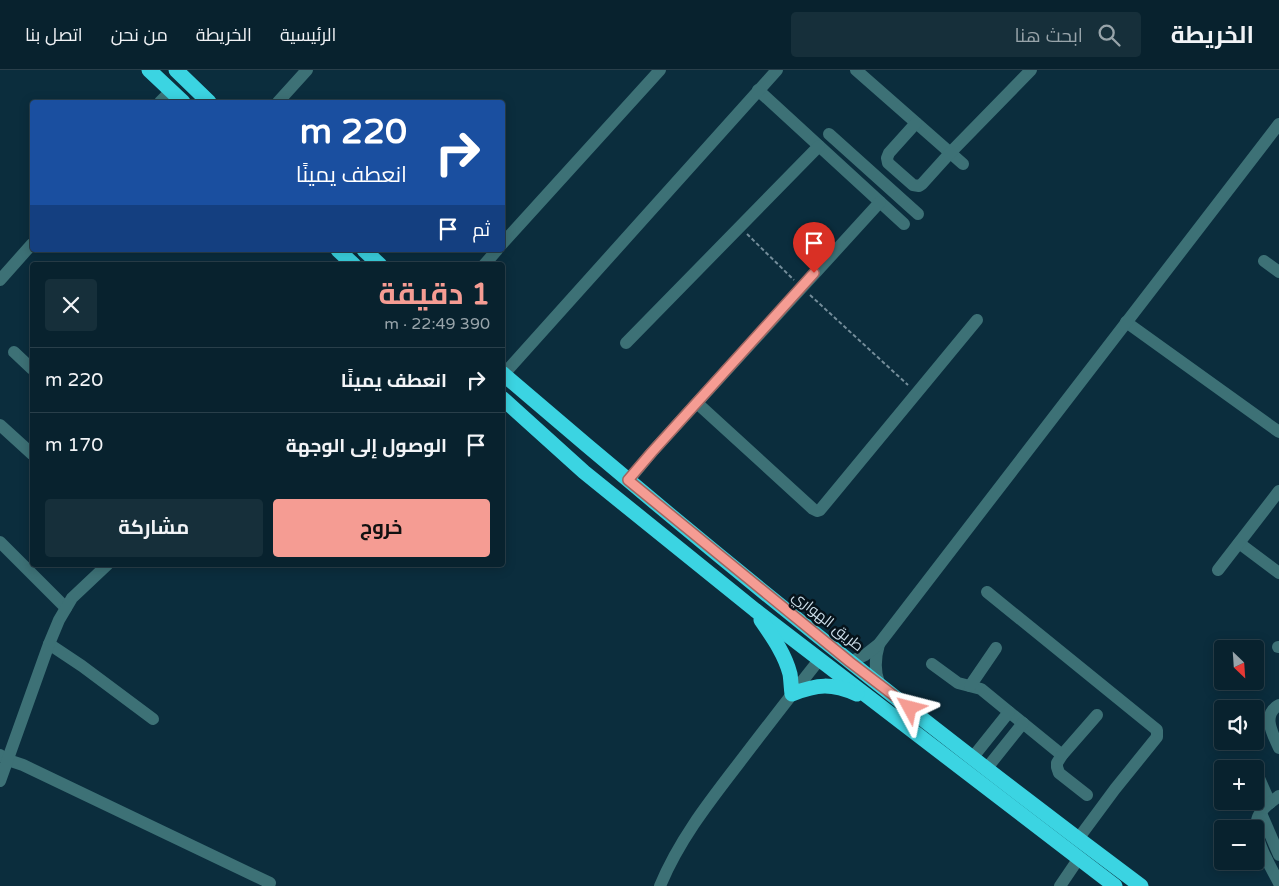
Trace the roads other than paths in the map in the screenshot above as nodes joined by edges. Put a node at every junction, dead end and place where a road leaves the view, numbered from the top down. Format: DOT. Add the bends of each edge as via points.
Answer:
graph roads {
  1 [pos="149,70"];
  2 [pos="176,70"];
  3 [pos="307,70"];
  4 [pos="660,70"];
  5 [pos="777,70"];
  6 [pos="856,70"];
  7 [pos="1031,70"];
  8 [pos="171,90"];
  9 [pos="758,90"];
  10 [pos="162,100"];
  11 [pos="181,100"];
  12 [pos="207,100"];
  13 [pos="280,100"];
  14 [pos="916,123"];
  15 [pos="1279,124"];
  16 [pos="828,134"];
  17 [pos="819,146"];
  18 [pos="950,153"];
  19 [pos="963,164"];
  20 [pos="894,168"];
  21 [pos="882,182"];
  22 [pos="910,183"];
  23 [pos="898,196"];
  24 [pos="879,201"];
  25 [pos="918,214"];
  26 [pos="904,224"];
  27 [pos="505,241"];
  28 [pos="30,246"];
  29 [pos="340,252"];
  30 [pos="366,252"];
  31 [pos="495,252"];
  32 [pos="1264,260"];
  33 [pos="351,262"];
  34 [pos="377,262"];
  35 [pos="487,262"];
  36 [pos="1279,272"];
  37 [pos="0,280"];
  38 [pos="977,320"];
  39 [pos="1126,322"];
  40 [pos="626,343"];
  41 [pos="14,352"];
  42 [pos="30,367"];
  43 [pos="505,371"];
  44 [pos="505,375"];
  45 [pos="505,401"];
  46 [pos="697,403"];
  47 [pos="0,425"];
  48 [pos="1279,432"];
  49 [pos="30,452"];
  50 [pos="628,480"];
  51 [pos="1279,492"];
  52 [pos="0,542"];
  53 [pos="1239,543"];
  54 [pos="105,567"];
  55 [pos="1218,570"];
  56 [pos="1279,573"];
  57 [pos="987,592"];
  58 [pos="66,608"];
  59 [pos="755,610"];
  60 [pos="49,644"];
  61 [pos="879,644"];
  62 [pos="996,648"];
  63 [pos="820,660"];
  64 [pos="850,662"];
  65 [pos="932,664"];
  66 [pos="879,684"];
  67 [pos="970,686"];
  68 [pos="792,694"];
  69 [pos="872,700"];
  70 [pos="1279,705"];
  71 [pos="1009,712"];
  72 [pos="1097,715"];
  73 [pos="153,719"];
  74 [pos="1023,723"];
  75 [pos="1279,748"];
  76 [pos="1062,755"];
  77 [pos="973,757"];
  78 [pos="4,758"];
  79 [pos="987,768"];
  80 [pos="0,781"];
  81 [pos="1264,782"];
  82 [pos="1087,795"];
  83 [pos="1274,799"];
  84 [pos="1261,813"];
  85 [pos="1078,839"];
  86 [pos="1279,855"];
  87 [pos="1078,858"];
  88 [pos="270,883"];
  89 [pos="1279,883"];
  90 [pos="660,886"];
  91 [pos="1060,886"];
  92 [pos="1115,886"];
  93 [pos="1141,886"];
  1 -- 8 [label="highway"];
  2 -- 12 [label="highway"];
  3 -- 13 [label="street"];
  4 -- 27 [label="street"];
  5 -- 9 [label="street"];
  6 -- 14 [label="street"];
  7 -- 18 [label="street"];
  8 -- 10 [label="street"];
  8 -- 11 [label="highway"];
  9 -- 17 [label="street"];
  9 -- 43 [label="street"];
  14 -- 18 [label="street"];
  14 -- 20 [label="street" via="888,155 888,163"];
  15 -- 39 [label="street"];
  16 -- 21 [label="street"];
  17 -- 24 [label="street"];
  17 -- 40 [label="street"];
  18 -- 19 [label="street"];
  18 -- 22 [label="street" via="922,184"];
  20 -- 21 [label="street"];
  20 -- 22 [label="street"];
  21 -- 23 [label="street"];
  21 -- 24 [label="street"];
  22 -- 23 [label="street"];
  23 -- 24 [label="street"];
  23 -- 25 [label="street"];
  24 -- 26 [label="street"];
  24 -- 46 [label="street"];
  28 -- 37 [label="street"];
  29 -- 33 [label="highway"];
  30 -- 34 [label="highway"];
  31 -- 35 [label="street"];
  32 -- 36 [label="street"];
  38 -- 46 [label="street" via="823,508 817,511"];
  39 -- 48 [label="street"];
  39 -- 61 [label="street"];
  41 -- 42 [label="street"];
  44 -- 50 [label="highway, طريق الهواري"];
  45 -- 59 [label="highway" via="584,472"];
  46 -- 50 [label="street"];
  47 -- 49 [label="street"];
  50 -- 64 [label="highway, طريق الهواري"];
  51 -- 53 [label="street"];
  52 -- 58 [label="street"];
  53 -- 55 [label="street"];
  53 -- 56 [label="street"];
  54 -- 58 [label="street" via="72,598"];
  57 -- 85 [label="street" via="1157,730 1157,738"];
  58 -- 60 [label="street"];
  59 -- 63 [label="highway"];
  59 -- 68 [label="highway" via="783,656 790,674"];
  60 -- 73 [label="street"];
  60 -- 78 [label="street"];
  61 -- 64 [label="street"];
  61 -- 66 [label="street" via="875,660"];
  62 -- 67 [label="street"];
  63 -- 68 [label="street"];
  63 -- 69 [label="highway"];
  64 -- 66 [label="highway, طريق الهواري"];
  65 -- 67 [label="street" via="958,683"];
  66 -- 77 [label="highway, طريق الهواري"];
  67 -- 71 [label="street" via="981,689"];
  68 -- 69 [label="highway" via="829,686"];
  68 -- 90 [label="street" via="699,815"];
  69 -- 87 [label="highway"];
  70 -- 75 [label="street" via="1270,715 1269,722"];
  71 -- 74 [label="street"];
  71 -- 77 [label="street"];
  72 -- 76 [label="street"];
  74 -- 76 [label="street"];
  74 -- 79 [label="street"];
  76 -- 82 [label="street" via="1057,763 1058,770"];
  77 -- 79 [label="highway, طريق الهواري"];
  78 -- 80 [label="street"];
  78 -- 88 [label="street"];
  79 -- 85 [label="highway, طريق الهواري"];
  81 -- 83 [label="street"];
  83 -- 84 [label="street"];
  84 -- 86 [label="street"];
  84 -- 89 [label="street" via="1256,823 1258,837"];
  85 -- 93 [label="highway, طريق الهواري"];
  87 -- 91 [label="street"];
  87 -- 92 [label="highway"];
}
